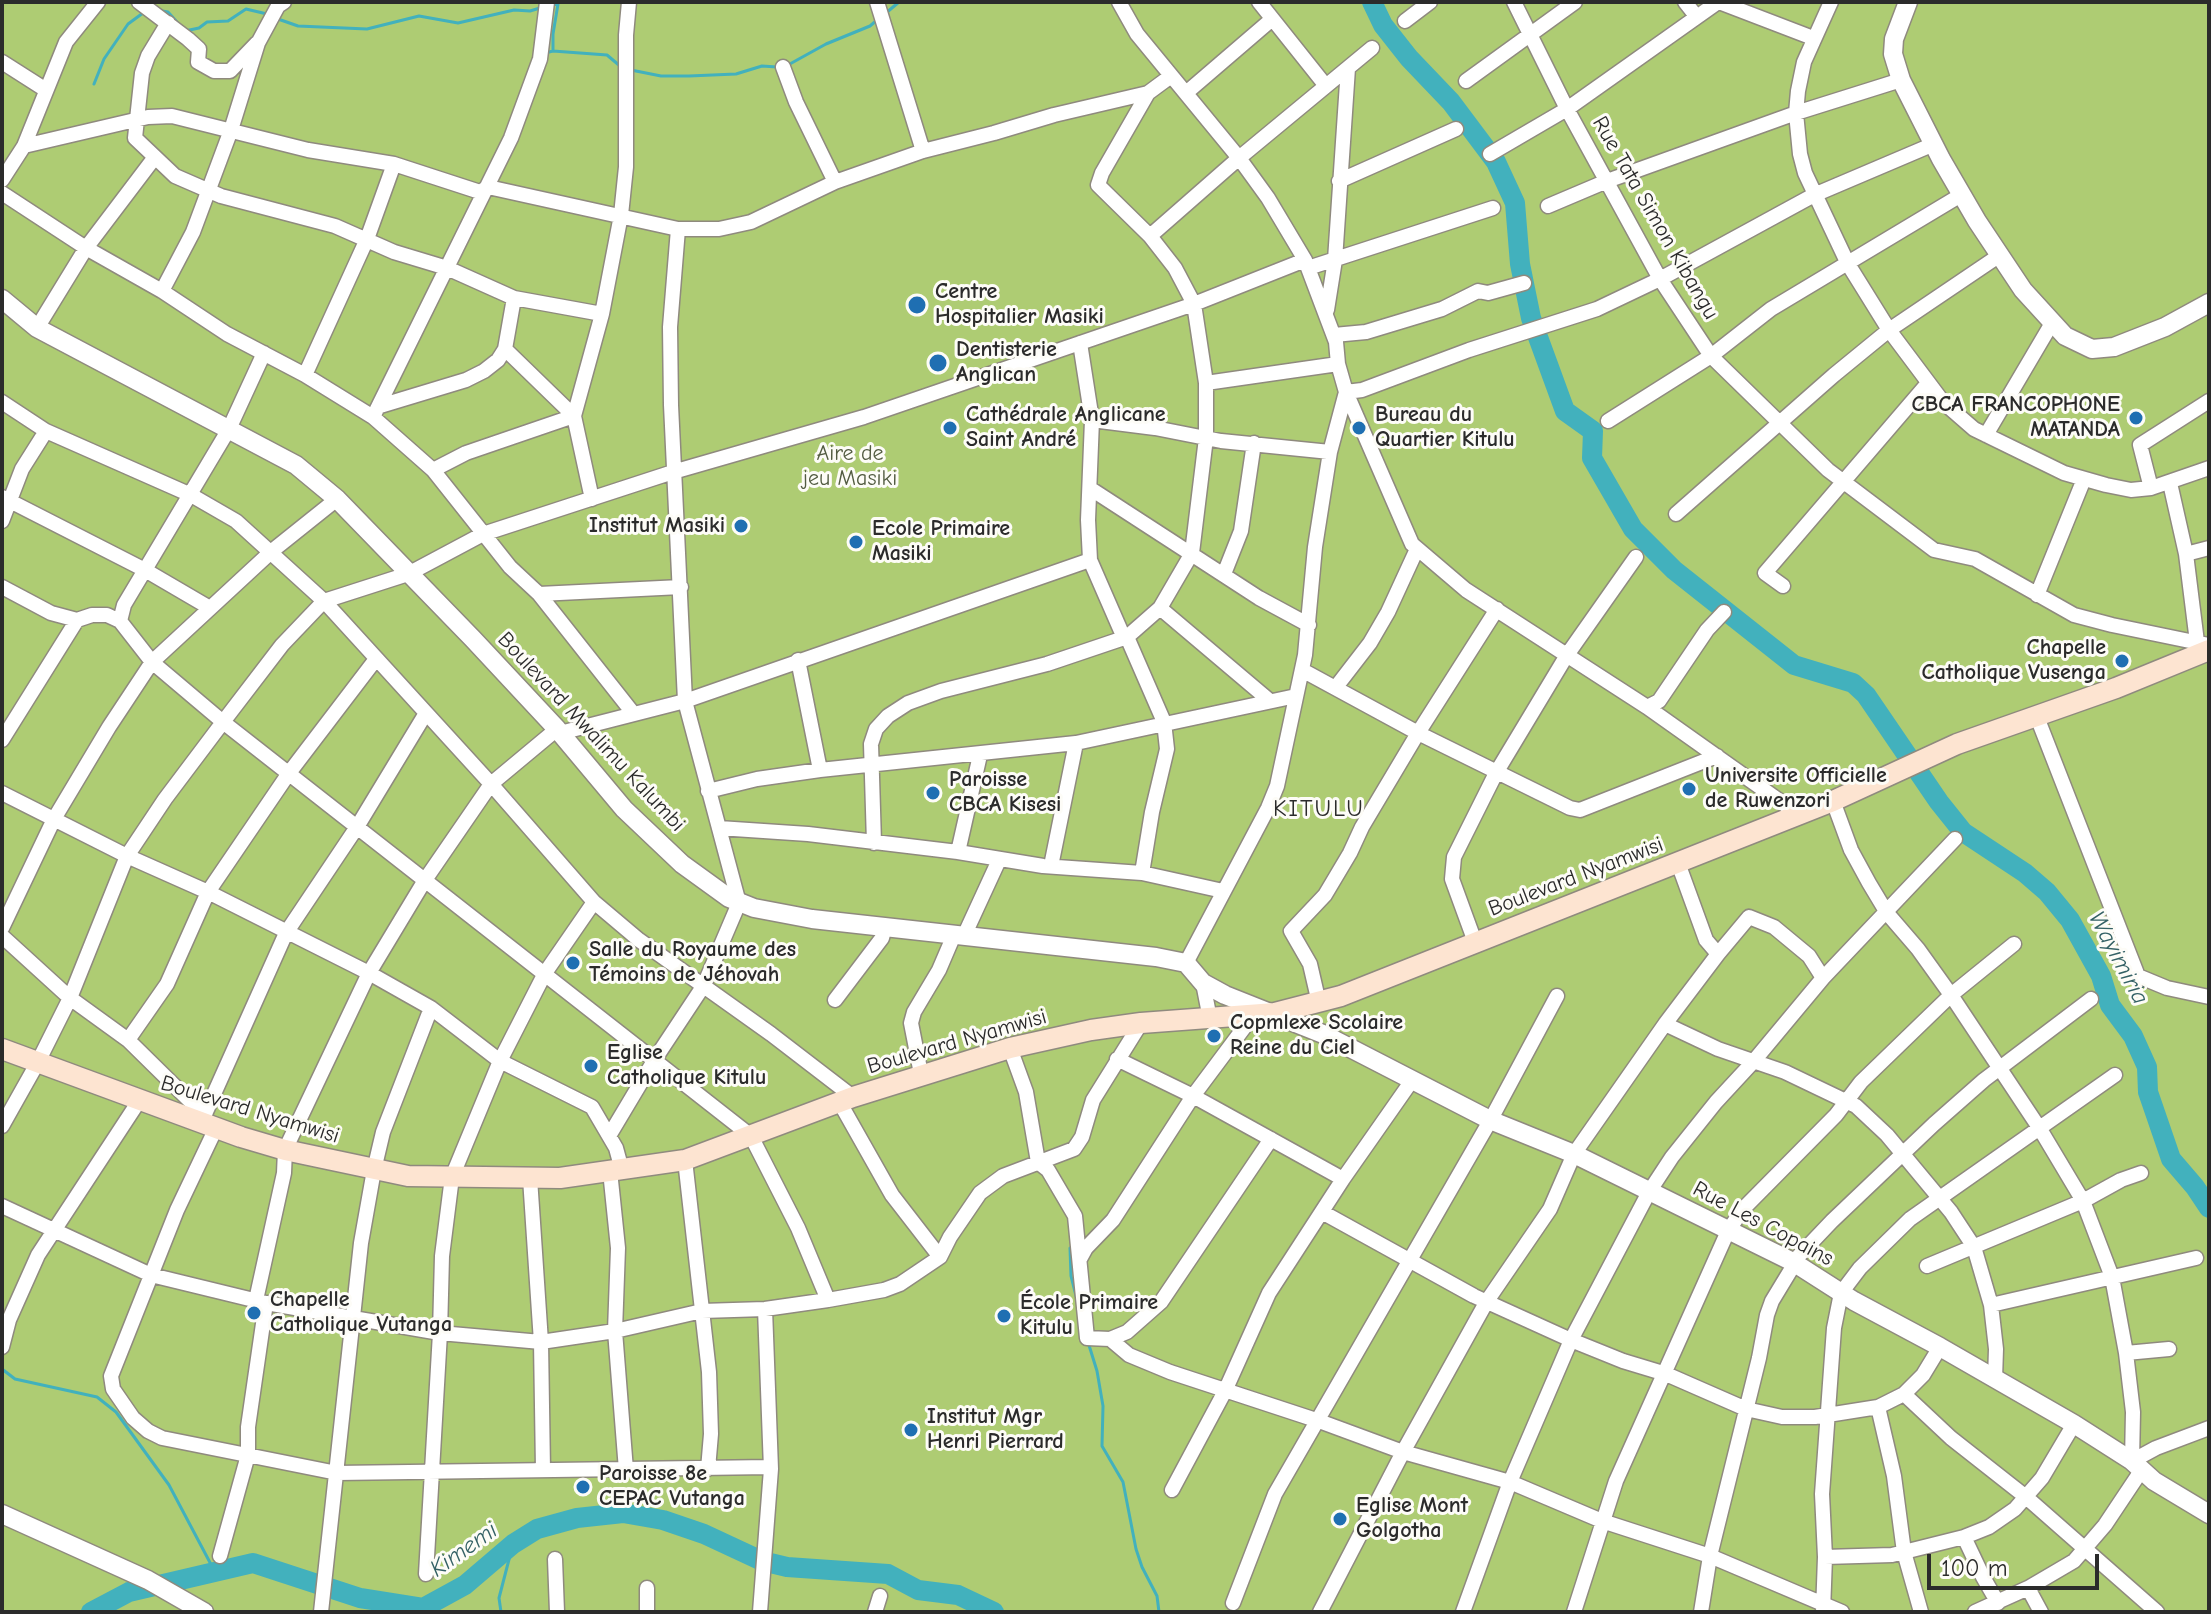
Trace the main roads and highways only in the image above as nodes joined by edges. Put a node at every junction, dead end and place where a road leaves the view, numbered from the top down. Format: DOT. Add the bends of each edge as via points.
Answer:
graph roads {
  1 [pos="2205,646"];
  2 [pos="2,1049"];
  1 -- 2 [label="main road, Boulevard Nyamwisi" via="2116,688 1957,744 1833,801 1319,1003 1252,1017 1091,1030 1010,1048 921,1074 685,1160 560,1178 408,1176 285,1150"];
}
